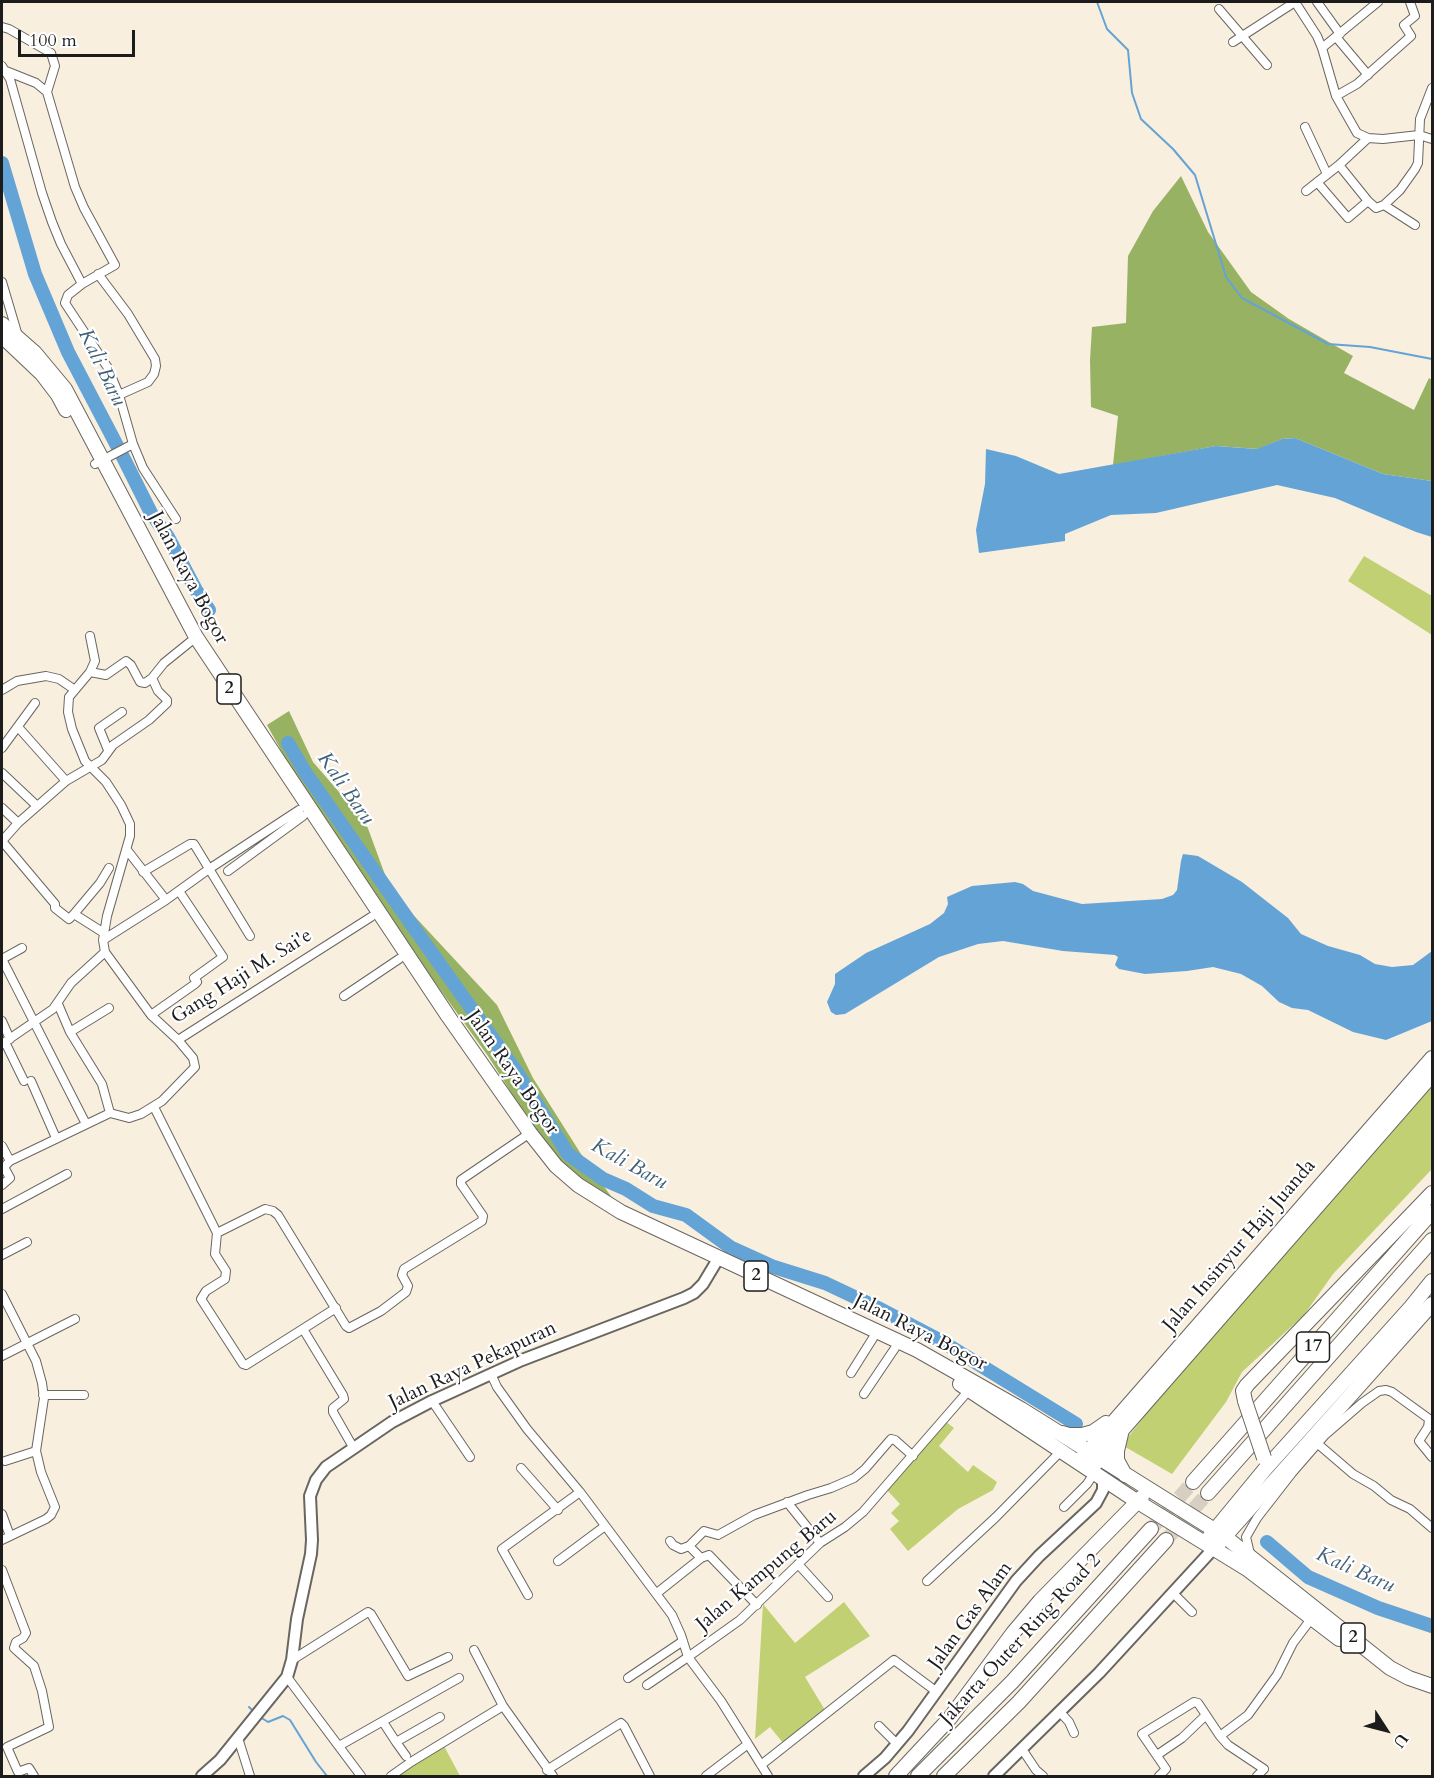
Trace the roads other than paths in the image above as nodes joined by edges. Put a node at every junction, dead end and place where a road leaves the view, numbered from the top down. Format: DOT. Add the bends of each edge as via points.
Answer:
graph roads {
  1 [pos="1295,2"];
  2 [pos="1317,2"];
  3 [pos="1378,2"];
  4 [pos="1410,2"];
  5 [pos="1219,9"];
  6 [pos="2,27"];
  7 [pos="1242,36"];
  8 [pos="1338,36"];
  9 [pos="1233,42"];
  10 [pos="1323,48"];
  11 [pos="1267,65"];
  12 [pos="4,69"];
  13 [pos="1368,75"];
  14 [pos="1432,88"];
  15 [pos="47,92"];
  16 [pos="1336,96"];
  17 [pos="1305,127"];
  18 [pos="1419,135"];
  19 [pos="1368,138"];
  20 [pos="1432,139"];
  21 [pos="1339,165"];
  22 [pos="1327,174"];
  23 [pos="1317,182"];
  24 [pos="1306,191"];
  25 [pos="1368,201"];
  26 [pos="1384,206"];
  27 [pos="1415,225"];
  28 [pos="98,274"];
  29 [pos="2,282"];
  30 [pos="82,284"];
  31 [pos="2,324"];
  32 [pos="2,336"];
  33 [pos="19,338"];
  34 [pos="119,395"];
  35 [pos="130,446"];
  36 [pos="103,459"];
  37 [pos="176,519"];
  38 [pos="90,636"];
  39 [pos="190,642"];
  40 [pos="90,672"];
  41 [pos="152,678"];
  42 [pos="2,690"];
  43 [pos="75,690"];
  44 [pos="35,704"];
  45 [pos="122,712"];
  46 [pos="18,726"];
  47 [pos="2,748"];
  48 [pos="108,750"];
  49 [pos="89,766"];
  50 [pos="2,773"];
  51 [pos="66,782"];
  52 [pos="37,806"];
  53 [pos="2,808"];
  54 [pos="301,813"];
  55 [pos="18,823"];
  56 [pos="2,841"];
  57 [pos="127,850"];
  58 [pos="109,868"];
  59 [pos="209,869"];
  60 [pos="228,870"];
  61 [pos="143,872"];
  62 [pos="179,891"];
  63 [pos="166,900"];
  64 [pos="74,914"];
  65 [pos="371,917"];
  66 [pos="250,936"];
  67 [pos="103,937"];
  68 [pos="22,948"];
  69 [pos="105,952"];
  70 [pos="2,959"];
  71 [pos="399,959"];
  72 [pos="416,977"];
  73 [pos="345,996"];
  74 [pos="58,1004"];
  75 [pos="109,1008"];
  76 [pos="151,1015"];
  77 [pos="2,1021"];
  78 [pos="33,1022"];
  79 [pos="70,1032"];
  80 [pos="178,1041"];
  81 [pos="6,1042"];
  82 [pos="1432,1058"];
  83 [pos="1432,1075"];
  84 [pos="154,1107"];
  85 [pos="110,1113"];
  86 [pos="86,1124"];
  87 [pos="526,1135"];
  88 [pos="56,1138"];
  89 [pos="2,1146"];
  90 [pos="10,1161"];
  91 [pos="67,1174"];
  92 [pos="2,1185"];
  93 [pos="1432,1193"];
  94 [pos="2,1209"];
  95 [pos="1432,1212"];
  96 [pos="217,1233"];
  97 [pos="1432,1240"];
  98 [pos="27,1242"];
  99 [pos="2,1255"];
  100 [pos="716,1263"];
  101 [pos="1432,1281"];
  102 [pos="2,1294"];
  103 [pos="1432,1304"];
  104 [pos="336,1308"];
  105 [pos="75,1319"];
  106 [pos="303,1329"];
  107 [pos="873,1338"];
  108 [pos="26,1342"];
  109 [pos="895,1348"];
  110 [pos="2,1356"];
  111 [pos="851,1373"];
  112 [pos="491,1374"];
  113 [pos="970,1389"];
  114 [pos="864,1394"];
  115 [pos="44,1395"];
  116 [pos="84,1395"];
  117 [pos="432,1401"];
  118 [pos="1119,1413"];
  119 [pos="1431,1420"];
  120 [pos="1052,1428"];
  121 [pos="1123,1429"];
  122 [pos="1318,1444"];
  123 [pos="353,1447"];
  124 [pos="1062,1450"];
  125 [pos="36,1451"];
  126 [pos="470,1456"];
  127 [pos="913,1456"];
  128 [pos="1432,1457"];
  129 [pos="5,1461"];
  130 [pos="1265,1463"];
  131 [pos="1093,1465"];
  132 [pos="520,1468"];
  133 [pos="1127,1477"];
  134 [pos="1193,1482"];
  135 [pos="1148,1490"];
  136 [pos="580,1492"];
  137 [pos="1208,1493"];
  138 [pos="1163,1499"];
  139 [pos="787,1502"];
  140 [pos="1138,1502"];
  141 [pos="1064,1507"];
  142 [pos="1233,1508"];
  143 [pos="558,1510"];
  144 [pos="2,1514"];
  145 [pos="605,1526"];
  146 [pos="1432,1528"];
  147 [pos="1151,1529"];
  148 [pos="1219,1534"];
  149 [pos="10,1536"];
  150 [pos="2,1540"];
  151 [pos="1166,1540"];
  152 [pos="670,1541"];
  153 [pos="820,1543"];
  154 [pos="1210,1545"];
  155 [pos="689,1546"];
  156 [pos="701,1558"];
  157 [pos="558,1561"];
  158 [pos="798,1564"];
  159 [pos="1249,1564"];
  160 [pos="2,1570"];
  161 [pos="927,1581"];
  162 [pos="657,1593"];
  163 [pos="1173,1593"];
  164 [pos="528,1595"];
  165 [pos="828,1597"];
  166 [pos="758,1605"];
  167 [pos="1192,1611"];
  168 [pos="1311,1619"];
  169 [pos="683,1641"];
  170 [pos="474,1650"];
  171 [pos="688,1657"];
  172 [pos="448,1658"];
  173 [pos="292,1660"];
  174 [pos="287,1677"];
  175 [pos="459,1678"];
  176 [pos="628,1678"];
  177 [pos="647,1685"];
  178 [pos="1432,1686"];
  179 [pos="938,1692"];
  180 [pos="1432,1693"];
  181 [pos="502,1706"];
  182 [pos="1060,1712"];
  183 [pos="1206,1715"];
  184 [pos="440,1717"];
  185 [pos="383,1722"];
  186 [pos="879,1726"];
  187 [pos="1074,1732"];
  188 [pos="1220,1736"];
  189 [pos="238,1738"];
  190 [pos="396,1742"];
  191 [pos="748,1744"];
  192 [pos="897,1744"];
  193 [pos="339,1746"];
  194 [pos="1022,1749"];
  195 [pos="1157,1755"];
  196 [pos="406,1756"];
  197 [pos="761,1765"];
  198 [pos="550,1773"];
  199 [pos="34,1776"];
  200 [pos="202,1776"];
  201 [pos="250,1776"];
  202 [pos="361,1776"];
  203 [pos="391,1776"];
  204 [pos="650,1776"];
  205 [pos="706,1776"];
  206 [pos="768,1776"];
  207 [pos="864,1776"];
  208 [pos="896,1776"];
  209 [pos="918,1776"];
  210 [pos="944,1776"];
  211 [pos="994,1776"];
  212 [pos="1043,1776"];
  213 [pos="1159,1776"];
  214 [pos="1257,1776"];
  1 -- 7 [label="street"];
  1 -- 10 [label="street"];
  2 -- 8 [label="street"];
  3 -- 8 [label="street"];
  4 -- 13 [label="street" via="1415,16 1404,25 1411,36"];
  5 -- 7 [label="street"];
  6 -- 15 [label="street" via="51,53 55,66"];
  7 -- 9 [label="street"];
  7 -- 11 [label="street"];
  8 -- 10 [label="street"];
  8 -- 13 [label="street"];
  10 -- 16 [label="street"];
  12 -- 15 [label="street"];
  12 -- 30 [label="street" via="52,222"];
  13 -- 16 [label="street"];
  14 -- 18 [label="street" via="1420,119"];
  15 -- 28 [label="street" via="75,187 115,265"];
  16 -- 19 [label="street" via="1357,133"];
  17 -- 22 [label="street"];
  18 -- 19 [label="street"];
  18 -- 20 [label="street"];
  18 -- 26 [label="street" via="1415,170"];
  19 -- 21 [label="street"];
  21 -- 22 [label="street"];
  21 -- 25 [label="street"];
  22 -- 23 [label="street"];
  23 -- 24 [label="street"];
  23 -- 25 [label="street" via="1348,218"];
  25 -- 26 [label="street" via="1376,208"];
  26 -- 27 [label="street"];
  28 -- 30 [label="street"];
  28 -- 34 [label="street" via="128,314 156,366 148,382"];
  29 -- 33 [label="street"];
  30 -- 34 [label="street" via="68,295 65,303 98,350"];
  31 -- 33 [label="highway, Jalan Raya Bogor / 2"];
  32 -- 36 [label="highway, Jalan Raya Bogor / 2" via="42,374"];
  33 -- 36 [label="highway, Jalan Raya Bogor / 2" via="65,388"];
  34 -- 35 [label="street"];
  35 -- 36 [label="street"];
  35 -- 37 [label="street"];
  36 -- 39 [label="highway, Jalan Raya Bogor / 2"];
  36 -- 72 [label="highway, Jalan Raya Bogor / 2" via="196,637"];
  38 -- 40 [label="street" via="95,661"];
  39 -- 41 [label="street"];
  39 -- 54 [label="highway, Jalan Raya Bogor / 2"];
  40 -- 41 [label="street" via="106,675 126,661 140,682"];
  40 -- 43 [label="street"];
  41 -- 48 [label="street" via="167,702"];
  42 -- 43 [label="street" via="17,681 46,676"];
  43 -- 49 [label="street" via="67,704 68,712"];
  44 -- 46 [label="street"];
  45 -- 48 [label="street" via="99,728"];
  46 -- 47 [label="street"];
  46 -- 51 [label="street"];
  48 -- 49 [label="street" via="102,760"];
  49 -- 51 [label="street"];
  49 -- 57 [label="street" via="106,782 130,824"];
  50 -- 52 [label="street"];
  51 -- 52 [label="street"];
  52 -- 55 [label="street"];
  53 -- 55 [label="street"];
  54 -- 59 [label="street"];
  54 -- 60 [label="street"];
  54 -- 65 [label="highway, Jalan Raya Bogor / 2"];
  55 -- 56 [label="street"];
  56 -- 64 [label="street" via="55,908 69,918"];
  57 -- 61 [label="street"];
  57 -- 67 [label="street"];
  58 -- 64 [label="street"];
  59 -- 61 [label="street" via="192,843"];
  59 -- 62 [label="street"];
  59 -- 66 [label="street"];
  61 -- 63 [label="street"];
  62 -- 63 [label="street"];
  62 -- 76 [label="street" via="223,957 194,978 195,984"];
  63 -- 67 [label="street"];
  64 -- 67 [label="street"];
  65 -- 71 [label="highway, Jalan Raya Bogor / 2"];
  65 -- 80 [label="street, Gang Haji M. Sai'e"];
  67 -- 69 [label="street, Gang Haji M. Sai'e"];
  68 -- 70 [label="street"];
  69 -- 74 [label="street" via="71,984"];
  69 -- 76 [label="street, Gang Haji M. Sai'e"];
  70 -- 78 [label="street"];
  71 -- 72 [label="highway, Jalan Raya Bogor / 2"];
  71 -- 73 [label="street"];
  72 -- 87 [label="highway, Jalan Raya Bogor / 2"];
  74 -- 78 [label="street"];
  74 -- 79 [label="street"];
  75 -- 79 [label="street"];
  76 -- 80 [label="street, Gang Haji M. Sai'e"];
  77 -- 81 [label="street"];
  78 -- 81 [label="street"];
  78 -- 86 [label="street"];
  79 -- 85 [label="street" via="102,1084"];
  80 -- 84 [label="street" via="194,1058 195,1067"];
  81 -- 88 [label="street"];
  82 -- 118 [label="highway, Jalan Insinyur Haji Juanda"];
  83 -- 121 [label="highway, Jalan Insinyur Haji Juanda"];
  84 -- 85 [label="street" via="129,1118"];
  84 -- 96 [label="street"];
  85 -- 86 [label="street"];
  86 -- 88 [label="street"];
  87 -- 100 [label="highway, Jalan Raya Bogor / 2" via="549,1172 586,1200 617,1220"];
  87 -- 104 [label="street" via="461,1180 483,1219 404,1269 406,1292 349,1329"];
  88 -- 90 [label="street"];
  89 -- 90 [label="street"];
  90 -- 92 [label="street" via="4,1167 10,1178"];
  91 -- 94 [label="street"];
  93 -- 130 [label="highway, bridge" via="1247,1385 1245,1401"];
  95 -- 134 [label="highway, 17"];
  96 -- 104 [label="street" via="265,1209 273,1211"];
  96 -- 106 [label="street" via="215,1254 226,1277 201,1299 243,1364"];
  97 -- 137 [label="highway, 17"];
  98 -- 99 [label="street"];
  100 -- 107 [label="highway, Jalan Raya Bogor / 2"];
  100 -- 112 [label="main road, Jalan Raya Pekapuran" via="703,1284 684,1298"];
  100 -- 120 [label="highway, Jalan Raya Bogor / 2" via="917,1350"];
  101 -- 130 [label="highway"];
  102 -- 108 [label="street"];
  103 -- 148 [label="highway"];
  104 -- 106 [label="street"];
  105 -- 108 [label="street"];
  106 -- 123 [label="street" via="343,1395 333,1412"];
  107 -- 109 [label="highway, Jalan Raya Bogor / 2"];
  107 -- 111 [label="street"];
  108 -- 110 [label="street"];
  108 -- 115 [label="street" via="36,1361"];
  109 -- 113 [label="highway, Jalan Raya Bogor / 2"];
  109 -- 114 [label="street"];
  112 -- 117 [label="main road, Jalan Raya Pekapuran"];
  112 -- 136 [label="street" via="527,1429"];
  113 -- 124 [label="highway, Jalan Raya Bogor / 2"];
  113 -- 127 [label="street, Jalan Kampung Baru"];
  115 -- 116 [label="street"];
  115 -- 125 [label="street"];
  117 -- 123 [label="main road, Jalan Raya Pekapuran"];
  117 -- 126 [label="street"];
  118 -- 120 [label="highway" via="1093,1432 1082,1435"];
  118 -- 131 [label="highway, Jalan Insinyur Haji Juanda"];
  119 -- 122 [label="street" via="1392,1392 1379,1391"];
  119 -- 128 [label="street" via="1419,1441"];
  120 -- 131 [label="highway, Jalan Raya Bogor / 2"];
  121 -- 131 [label="highway, Jalan Insinyur Haji Juanda"];
  121 -- 133 [label="highway" via="1117,1460"];
  122 -- 146 [label="street" via="1353,1474 1410,1509"];
  122 -- 159 [label="street" via="1246,1537"];
  123 -- 173 [label="main road, Jalan Raya Pekapuran" via="326,1467 311,1490 311,1554"];
  124 -- 131 [label="highway, Jalan Raya Bogor / 2"];
  124 -- 161 [label="street"];
  125 -- 129 [label="street"];
  125 -- 149 [label="street" via="54,1511 46,1519"];
  127 -- 139 [label="street" via="893,1438 854,1478"];
  127 -- 153 [label="street, Jalan Kampung Baru" via="863,1512"];
  130 -- 142 [label="highway"];
  131 -- 133 [label="highway, Jalan Raya Bogor / 2"];
  131 -- 140 [label="highway"];
  131 -- 141 [label="street" via="1087,1484"];
  131 -- 179 [label="main road, Jalan Gas Alam" via="1103,1490 1096,1503 1016,1581"];
  132 -- 143 [label="street"];
  133 -- 135 [label="highway, Jalan Raya Bogor / 2"];
  135 -- 138 [label="highway, Jalan Raya Bogor / 2"];
  135 -- 140 [label="highway"];
  136 -- 143 [label="street"];
  136 -- 145 [label="street"];
  138 -- 142 [label="highway" via="1209,1519"];
  138 -- 148 [label="highway, Jalan Raya Bogor / 2"];
  139 -- 153 [label="street"];
  139 -- 155 [label="street" via="718,1535 704,1531"];
  140 -- 154 [label="highway"];
  140 -- 208 [label="highway" via="1040,1601 950,1718"];
  142 -- 148 [label="highway"];
  143 -- 164 [label="street" via="502,1549"];
  144 -- 149 [label="street"];
  145 -- 157 [label="street"];
  145 -- 162 [label="street"];
  147 -- 209 [label="highway, Jakarta Outer Ring Road 2" via="1012,1682"];
  148 -- 154 [label="highway"];
  148 -- 159 [label="highway, Jalan Raya Bogor / 2"];
  149 -- 150 [label="street"];
  151 -- 210 [label="highway, Jakarta Outer Ring Road 2" via="1019,1702"];
  152 -- 155 [label="street" via="681,1549"];
  153 -- 158 [label="street, Jalan Kampung Baru"];
  154 -- 159 [label="highway"];
  154 -- 163 [label="main road"];
  155 -- 156 [label="street"];
  156 -- 162 [label="street"];
  156 -- 166 [label="street" via="713,1558"];
  158 -- 165 [label="street"];
  158 -- 166 [label="street, Jalan Kampung Baru"];
  159 -- 168 [label="highway, Jalan Raya Bogor / 2"];
  159 -- 178 [label="highway, Jalan Raya Bogor / 2" via="1390,1668"];
  160 -- 199 [label="street" via="26,1633 14,1648 34,1666 49,1727 7,1747 18,1772 29,1767"];
  162 -- 169 [label="street"];
  163 -- 167 [label="street"];
  163 -- 182 [label="main road"];
  166 -- 171 [label="street, Jalan Kampung Baru"];
  168 -- 180 [label="highway, Jalan Raya Bogor / 2" via="1386,1673"];
  168 -- 188 [label="street" via="1248,1715"];
  169 -- 171 [label="street"];
  169 -- 176 [label="street"];
  170 -- 181 [label="street"];
  171 -- 177 [label="street"];
  171 -- 191 [label="street, Jalan Kampung Baru"];
  172 -- 173 [label="street" via="408,1676 368,1612"];
  173 -- 174 [label="main road, Jalan Raya Pekapuran"];
  174 -- 189 [label="main road, Jalan Raya Pekapuran"];
  174 -- 193 [label="street"];
  175 -- 185 [label="street"];
  179 -- 192 [label="main road, Jalan Gas Alam"];
  179 -- 197 [label="street" via="894,1660"];
  181 -- 198 [label="street"];
  181 -- 203 [label="street"];
  182 -- 187 [label="street"];
  182 -- 194 [label="main road"];
  183 -- 188 [label="street"];
  183 -- 195 [label="street"];
  183 -- 195 [label="street" via="1198,1703 1192,1702 1142,1734"];
  184 -- 190 [label="street"];
  185 -- 190 [label="street"];
  185 -- 193 [label="street"];
  186 -- 192 [label="street"];
  188 -- 214 [label="street" via="1264,1769"];
  189 -- 200 [label="main road, Jalan Raya Pekapuran"];
  189 -- 201 [label="street"];
  190 -- 196 [label="street"];
  191 -- 197 [label="street, Jalan Kampung Baru"];
  191 -- 205 [label="street"];
  192 -- 207 [label="main road, Jalan Gas Alam"];
  193 -- 202 [label="street"];
  194 -- 211 [label="main road"];
  194 -- 212 [label="street"];
  195 -- 213 [label="street" via="1166,1769"];
  197 -- 206 [label="street, Jalan Kampung Baru"];
  198 -- 204 [label="street" via="621,1724"];
}
